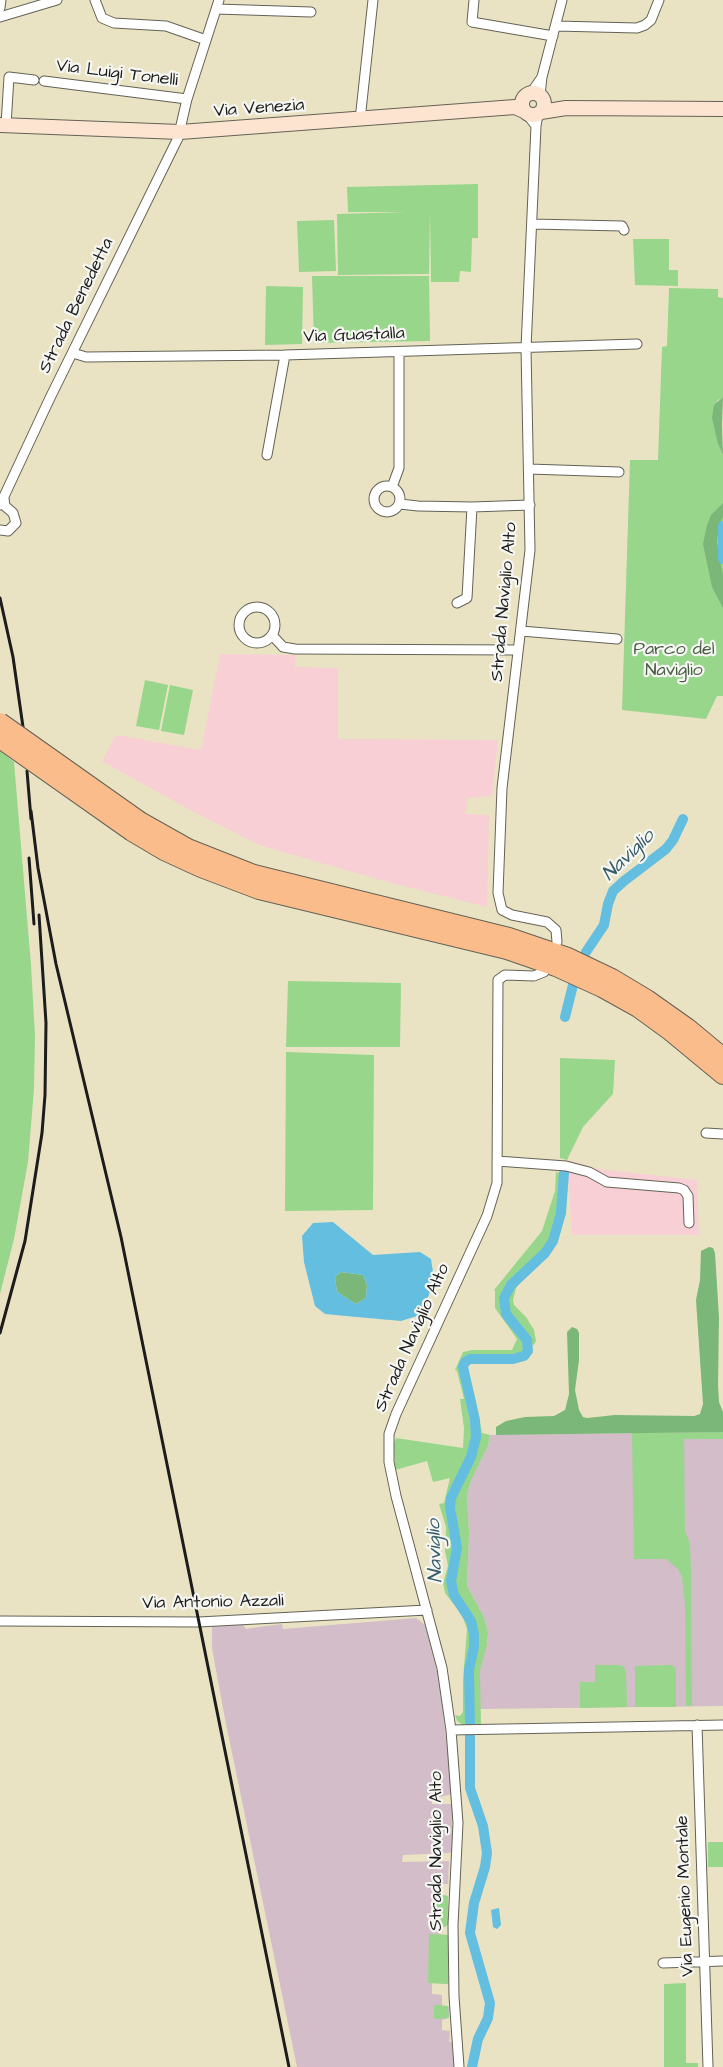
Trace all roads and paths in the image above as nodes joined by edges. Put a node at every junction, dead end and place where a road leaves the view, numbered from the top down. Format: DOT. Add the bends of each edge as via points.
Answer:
graph roads {
  1 [pos="1,0"];
  2 [pos="57,0"];
  3 [pos="95,0"];
  4 [pos="373,0"];
  5 [pos="474,0"];
  6 [pos="562,0"];
  7 [pos="659,0"];
  8 [pos="217,4"];
  9 [pos="0,8"];
  10 [pos="311,12"];
  11 [pos="0,17"];
  12 [pos="556,26"];
  13 [pos="553,36"];
  14 [pos="206,40"];
  15 [pos="39,81"];
  16 [pos="187,99"];
  17 [pos="532,107"];
  18 [pos="723,109"];
  19 [pos="360,120"];
  20 [pos="3,125"];
  21 [pos="180,132"];
  22 [pos="532,224"];
  23 [pos="624,230"];
  24 [pos="637,344"];
  25 [pos="526,348"];
  26 [pos="399,352"];
  27 [pos="73,353"];
  28 [pos="285,355"];
  29 [pos="267,455"];
  30 [pos="529,469"];
  31 [pos="618,472"];
  32 [pos="392,487"];
  33 [pos="4,496"];
  34 [pos="400,504"];
  35 [pos="0,505"];
  36 [pos="530,505"];
  37 [pos="472,507"];
  38 [pos="0,530"];
  39 [pos="457,603"];
  40 [pos="521,631"];
  41 [pos="272,635"];
  42 [pos="617,639"];
  43 [pos="518,650"];
  44 [pos="0,722"];
  45 [pos="0,739"];
  46 [pos="136,827"];
  47 [pos="557,942"];
  48 [pos="544,972"];
  49 [pos="723,1057"];
  50 [pos="723,1075"];
  51 [pos="705,1133"];
  52 [pos="723,1134"];
  53 [pos="497,1161"];
  54 [pos="689,1223"];
  55 [pos="427,1610"];
  56 [pos="0,1622"];
  57 [pos="697,1725"];
  58 [pos="723,1725"];
  59 [pos="451,1730"];
  60 [pos="704,1961"];
  61 [pos="723,1961"];
  62 [pos="663,1963"];
  63 [pos="459,2067"];
  64 [pos="708,2067"];
  1 -- 9 [label="street"];
  2 -- 11 [label="street"];
  3 -- 14 [label="street" via="102,18 114,23 166,26"];
  4 -- 19 [label="street"];
  5 -- 13 [label="street" via="472,22"];
  6 -- 12 [label="street, Strada Naviglio Alto"];
  7 -- 12 [label="street" via="651,20 637,28"];
  8 -- 10 [label="street"];
  8 -- 14 [label="street, Strada Benedetta"];
  12 -- 13 [label="street, Strada Naviglio Alto"];
  13 -- 17 [label="street, Strada Naviglio Alto"];
  14 -- 16 [label="street, Strada Benedetta"];
  15 -- 16 [label="street, Via Luigi Tonelli"];
  15 -- 20 [label="street, Via Venezia" via="9,77"];
  16 -- 21 [label="street, Strada Benedetta"];
  17 -- 18 [label="street, Via Venezia"];
  17 -- 19 [label="street, Via Venezia"];
  17 -- 22 [label="street, Strada Naviglio Alto"];
  19 -- 21 [label="street, Via Venezia"];
  20 -- 21 [label="street, Via Venezia"];
  21 -- 27 [label="street, Strada Benedetta"];
  22 -- 23 [label="street" via="622,226"];
  22 -- 25 [label="street, Strada Naviglio Alto"];
  24 -- 25 [label="street, Via Guastalla"];
  25 -- 26 [label="street, Via Guastalla"];
  25 -- 30 [label="street, Strada Naviglio Alto"];
  26 -- 28 [label="street, Via Guastalla"];
  26 -- 32 [label="street" via="399,468"];
  27 -- 28 [label="street, Via Guastalla" via="86,357"];
  27 -- 33 [label="street, Strada Benedetta"];
  28 -- 29 [label="street"];
  30 -- 31 [label="street"];
  30 -- 36 [label="street, Strada Naviglio Alto"];
  32 -- 34 [label="street" via="400,494"];
  32 -- 34 [label="street" via="376,492 375,505 387,513"];
  33 -- 35 [label="street, Strada Benedetta"];
  33 -- 38 [label="street" via="4,506 13,513 16,524 8,531"];
  34 -- 37 [label="street"];
  36 -- 37 [label="street"];
  36 -- 40 [label="street, Strada Naviglio Alto" via="531,550"];
  37 -- 39 [label="street" via="467,598"];
  40 -- 42 [label="street"];
  40 -- 43 [label="street, Strada Naviglio Alto"];
  41 -- 43 [label="street" via="283,647 295,649"];
  43 -- 47 [label="street, Strada Naviglio Alto" via="502,789 499,902 506,913 550,923 557,932"];
  44 -- 46 [label="highway, bridge"];
  45 -- 46 [label="highway, bridge"];
  46 -- 49 [label="highway" via="254,874 509,937 568,957 647,999"];
  46 -- 50 [label="highway" via="183,860 249,886 497,948 565,971 646,1014"];
  48 -- 53 [label="street, Strada Naviglio Alto" via="534,976 505,975 498,983"];
  51 -- 52 [label="street"];
  53 -- 54 [label="street" via="566,1166 607,1182 679,1188 688,1196"];
  53 -- 55 [label="street, Strada Naviglio Alto" via="497,1183 487,1216 388,1434 396,1496"];
  55 -- 56 [label="street, Via Antonio Azzali" via="199,1622"];
  55 -- 59 [label="street, Strada Naviglio Alto" via="444,1679"];
  57 -- 58 [label="street"];
  57 -- 59 [label="street"];
  57 -- 60 [label="street, Via Eugenio Montale"];
  59 -- 63 [label="street, Strada Naviglio Alto" via="457,1808 453,1932"];
  60 -- 61 [label="street"];
  60 -- 62 [label="street"];
  60 -- 64 [label="street, Via Eugenio Montale"];
}
